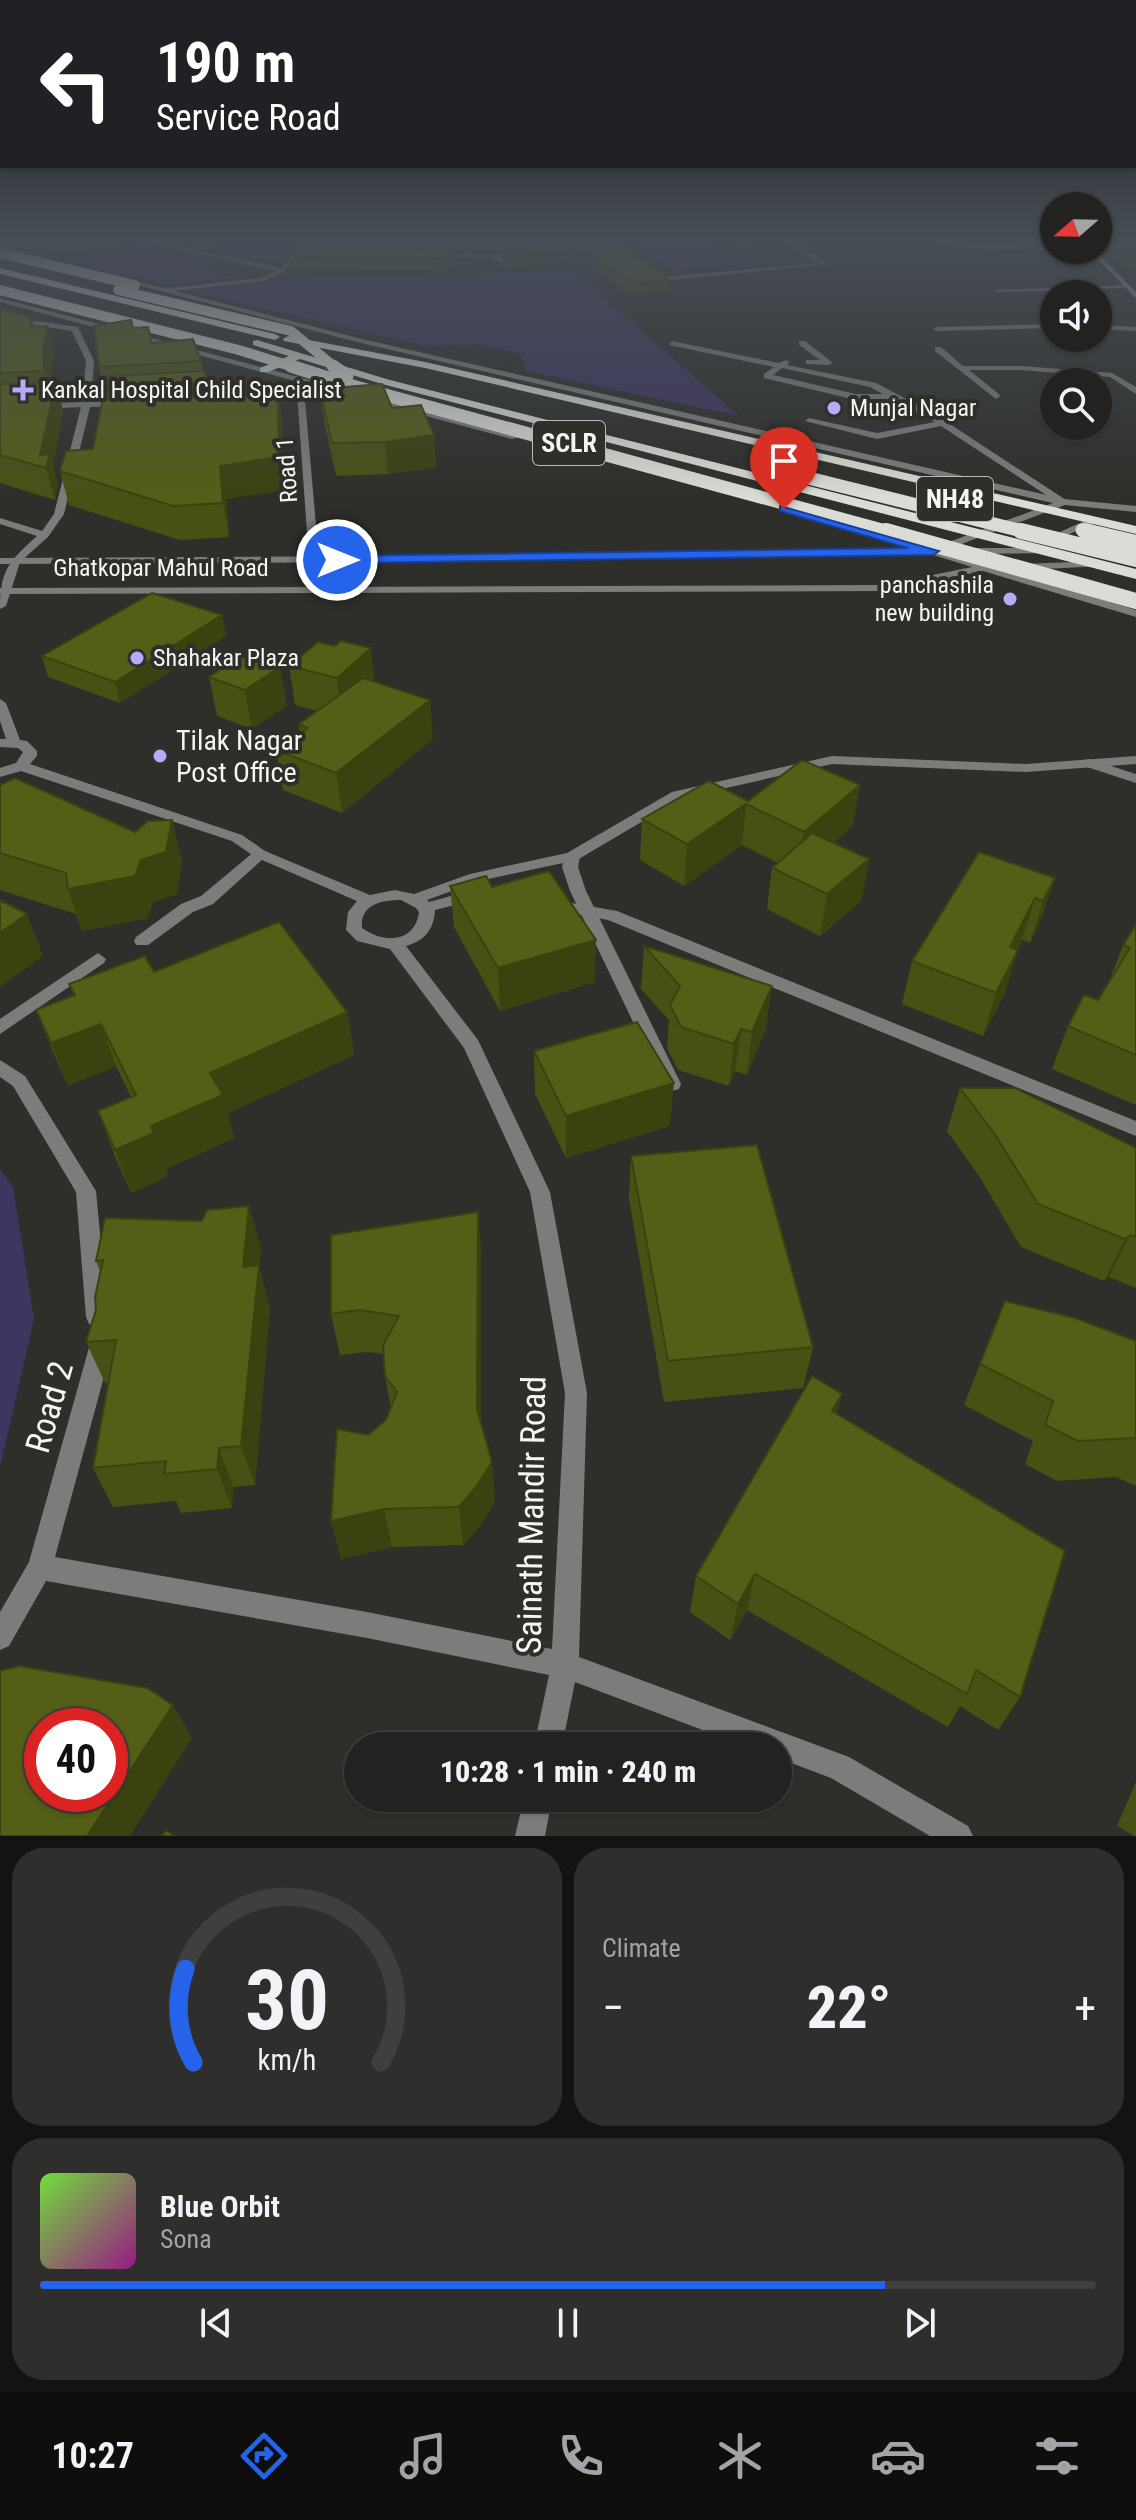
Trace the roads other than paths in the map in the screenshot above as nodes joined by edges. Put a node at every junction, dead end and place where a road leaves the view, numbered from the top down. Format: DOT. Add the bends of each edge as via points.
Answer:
graph roads {
  1 [pos="59,327"];
  2 [pos="81,327"];
  3 [pos="104,327"];
  4 [pos="146,327"];
  5 [pos="189,327"];
  6 [pos="232,327"];
  7 [pos="276,327"];
  8 [pos="293,327"];
  9 [pos="306,327"];
  10 [pos="1027,327"];
  11 [pos="1112,328"];
  12 [pos="75,329"];
  13 [pos="937,329"];
  14 [pos="1136,329"];
  15 [pos="275,337"];
  16 [pos="305,339"];
  17 [pos="361,341"];
  18 [pos="257,343"];
  19 [pos="672,343"];
  20 [pos="802,343"];
  21 [pos="938,349"];
  22 [pos="345,350"];
  23 [pos="299,356"];
  24 [pos="782,365"];
  25 [pos="960,368"];
  26 [pos="264,370"];
  27 [pos="1136,391"];
  28 [pos="899,396"];
  29 [pos="996,396"];
  30 [pos="178,399"];
  31 [pos="132,402"];
  32 [pos="86,405"];
  33 [pos="0,408"];
  34 [pos="809,421"];
  35 [pos="942,423"];
  36 [pos="1064,502"];
  37 [pos="1044,509"];
  38 [pos="1136,509"];
  39 [pos="1093,520"];
  40 [pos="0,521"];
  41 [pos="1136,530"];
  42 [pos="980,533"];
  43 [pos="44,535"];
  44 [pos="1136,543"];
  45 [pos="1027,548"];
  46 [pos="933,551"];
  47 [pos="1051,551"];
  48 [pos="1136,556"];
  49 [pos="384,559"];
  50 [pos="314,560"];
  51 [pos="0,561"];
  52 [pos="15,561"];
  53 [pos="1100,564"];
  54 [pos="1136,565"];
  55 [pos="981,568"];
  56 [pos="1136,574"];
  57 [pos="1136,589"];
  58 [pos="384,590"];
  59 [pos="3,591"];
  60 [pos="1136,601"];
  61 [pos="0,606"];
  62 [pos="1136,614"];
  63 [pos="0,703"];
  64 [pos="7,743"];
  65 [pos="1136,760"];
  66 [pos="1089,763"];
  67 [pos="21,766"];
  68 [pos="0,773"];
  69 [pos="1136,779"];
  70 [pos="260,854"];
  71 [pos="572,857"];
  72 [pos="489,893"];
  73 [pos="369,900"];
  74 [pos="531,900"];
  75 [pos="419,903"];
  76 [pos="587,910"];
  77 [pos="142,941"];
  78 [pos="395,944"];
  79 [pos="98,959"];
  80 [pos="0,1028"];
  81 [pos="0,1067"];
  82 [pos="673,1085"];
  83 [pos="1136,1129"];
  84 [pos="40,1567"];
  85 [pos="0,1637"];
  86 [pos="565,1665"];
  87 [pos="551,1732"];
  88 [pos="535,1812"];
  89 [pos="530,1836"];
  90 [pos="958,1836"];
  1 -- 12 [label="street"];
  2 -- 12 [label="street"];
  3 -- 26 [label="street"];
  4 -- 60 [label="highway, SCLR, bridge"];
  5 -- 18 [label="highway, NH48"];
  6 -- 15 [label="highway, NH48"];
  7 -- 16 [label="highway, SCLR, bridge"];
  8 -- 16 [label="highway, bridge"];
  9 -- 17 [label="street"];
  10 -- 13 [label="street"];
  11 -- 14 [label="street"];
  12 -- 32 [label="street" via="90,361"];
  15 -- 22 [label="highway"];
  15 -- 44 [label="highway, NH48, bridge"];
  16 -- 57 [label="highway, SCLR, bridge" via="325,362 377,386"];
  17 -- 22 [label="highway"];
  17 -- 36 [label="street"];
  18 -- 23 [label="highway"];
  18 -- 48 [label="highway, NH48, bridge"];
  19 -- 24 [label="street"];
  20 -- 24 [label="street" via="829,363 790,360"];
  21 -- 25 [label="street"];
  22 -- 37 [label="highway"];
  23 -- 26 [label="highway"];
  23 -- 42 [label="highway"];
  24 -- 28 [label="street" via="844,377"];
  24 -- 28 [label="street" via="767,376 856,397"];
  25 -- 27 [label="street" via="1112,375"];
  25 -- 29 [label="street"];
  26 -- 46 [label="street"];
  28 -- 35 [label="street"];
  30 -- 50 [label="street, Road 1" via="301,390"];
  31 -- 32 [label="street"];
  32 -- 33 [label="street"];
  32 -- 43 [label="street" via="59,514"];
  34 -- 35 [label="street" via="877,436"];
  35 -- 36 [label="street"];
  36 -- 37 [label="street"];
  36 -- 38 [label="street"];
  37 -- 39 [label="highway"];
  37 -- 42 [label="street"];
  39 -- 41 [label="highway"];
  39 -- 45 [label="street"];
  40 -- 43 [label="street"];
  42 -- 45 [label="highway"];
  42 -- 46 [label="street"];
  43 -- 52 [label="street"];
  45 -- 46 [label="street, Ghatkopar Mahul Road"];
  45 -- 47 [label="highway"];
  45 -- 55 [label="street"];
  46 -- 49 [label="street, Ghatkopar Mahul Road"];
  46 -- 55 [label="street"];
  47 -- 48 [label="main road"];
  47 -- 53 [label="highway"];
  49 -- 50 [label="street, Ghatkopar Mahul Road"];
  49 -- 58 [label="street"];
  50 -- 52 [label="street, Ghatkopar Mahul Road"];
  51 -- 52 [label="street, Ghatkopar Mahul Road"];
  52 -- 59 [label="street"];
  53 -- 54 [label="main road, Ghatkopar Mahul Road"];
  53 -- 55 [label="street, Ghatkopar Mahul Road"];
  53 -- 56 [label="highway"];
  55 -- 58 [label="street, Ghatkopar Mahul Road" via="883,588"];
  55 -- 62 [label="street"];
  58 -- 59 [label="street, Ghatkopar Mahul Road"];
  59 -- 61 [label="street"];
  63 -- 64 [label="street"];
  64 -- 67 [label="street" via="30,751"];
  65 -- 66 [label="street"];
  66 -- 69 [label="street"];
  66 -- 71 [label="street" via="1026,768 832,760 677,795"];
  67 -- 68 [label="street"];
  67 -- 70 [label="street" via="237,838"];
  70 -- 73 [label="street"];
  70 -- 77 [label="street" via="207,900"];
  71 -- 75 [label="street" via="475,877"];
  71 -- 76 [label="street" via="573,878"];
  72 -- 75 [label="street"];
  73 -- 75 [label="street" via="392,895"];
  73 -- 78 [label="street" via="354,913 354,930 369,942"];
  74 -- 76 [label="street"];
  75 -- 78 [label="street" via="428,919 425,927"];
  76 -- 82 [label="street"];
  76 -- 83 [label="street" via="611,915"];
  78 -- 86 [label="street, Sainath Mandir Road" via="472,1045 540,1192 576,1393"];
  79 -- 80 [label="street"];
  81 -- 84 [label="street, Road 2" via="19,1081 86,1191 100,1351"];
  84 -- 85 [label="street, Road 2"];
  84 -- 86 [label="street"];
  86 -- 87 [label="street, Sainath Mandir Road"];
  86 -- 90 [label="street" via="839,1767"];
  88 -- 89 [label="street"];
}
